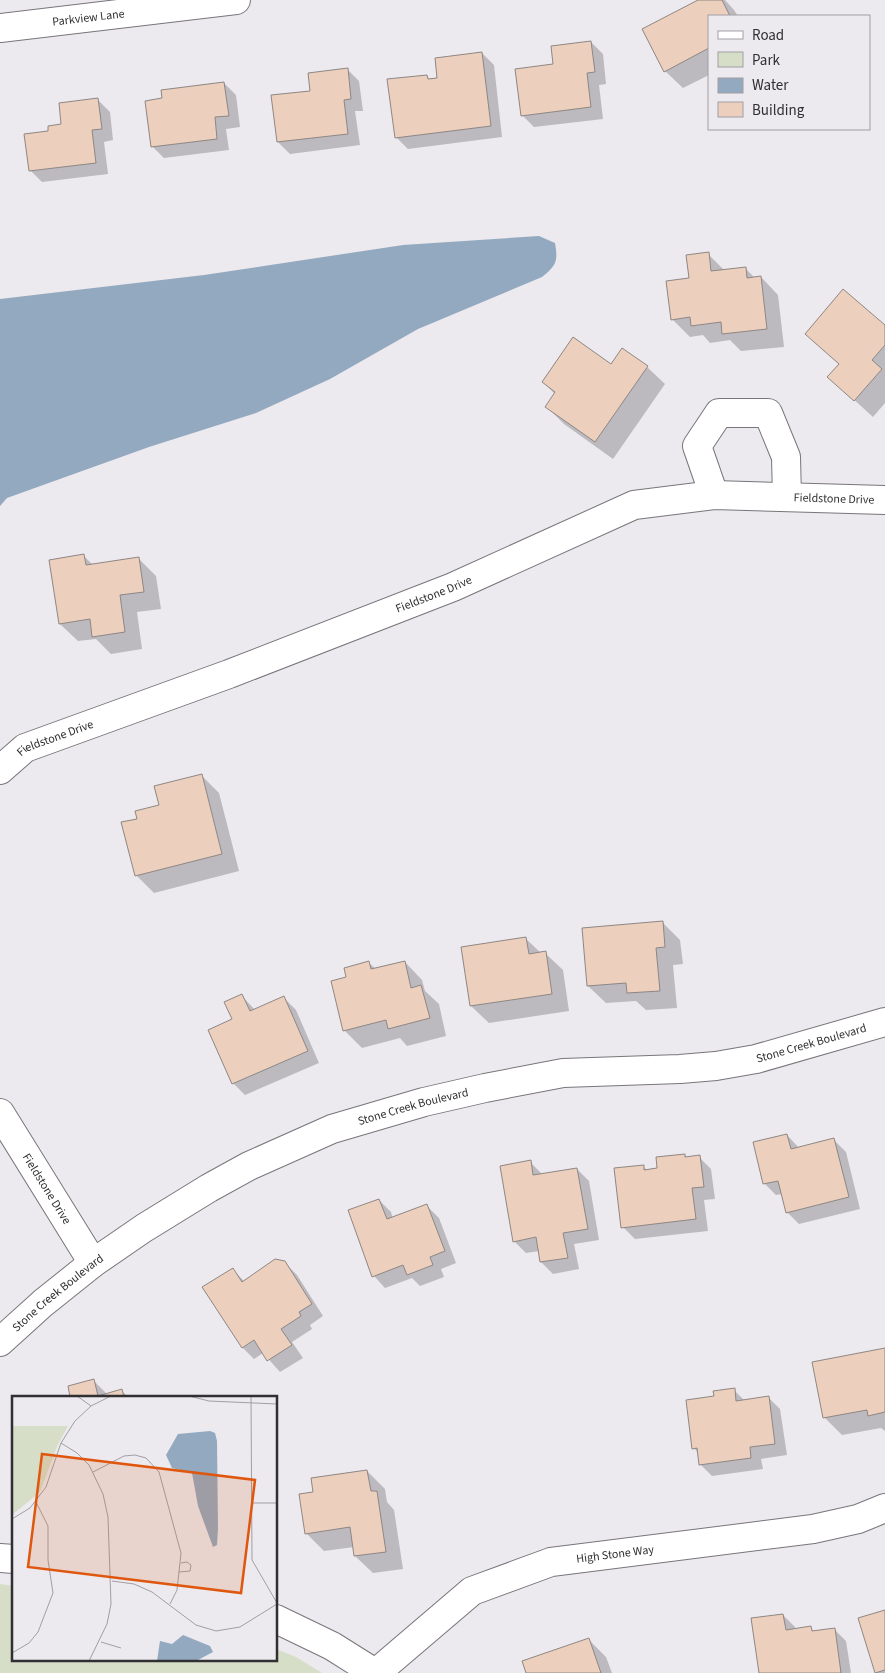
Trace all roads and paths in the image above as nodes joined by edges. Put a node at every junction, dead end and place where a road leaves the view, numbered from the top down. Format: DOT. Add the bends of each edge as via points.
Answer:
graph roads {
  1 [pos="236,0"];
  2 [pos="180,3"];
  3 [pos="0,28"];
  4 [pos="714,495"];
  5 [pos="786,497"];
  6 [pos="885,500"];
  7 [pos="0,770"];
  8 [pos="885,1022"];
  9 [pos="0,1113"];
  10 [pos="93,1263"];
  11 [pos="0,1342"];
  12 [pos="885,1508"];
  13 [pos="278,1620"];
  14 [pos="376,1673"];
  1 -- 2 [label="street, Parkview Lane"];
  2 -- 3 [label="street, Parkview Lane"];
  4 -- 5 [label="street, Fieldstone Drive"];
  4 -- 5 [label="street" via="697,446 719,413 768,413 786,457"];
  4 -- 7 [label="street, Fieldstone Drive" via="634,505 453,587 229,674 25,748"];
  5 -- 6 [label="street, Fieldstone Drive"];
  8 -- 10 [label="street, Stone Creek Boulevard" via="756,1060 689,1068 563,1073 424,1102 332,1129 249,1166 209,1188"];
  9 -- 10 [label="street, Fieldstone Drive"];
  10 -- 11 [label="street, Stone Creek Boulevard"];
  12 -- 14 [label="street, High Stone Way" via="858,1519 813,1529 551,1562 472,1591"];
  13 -- 14 [label="street" via="332,1646"];
}
